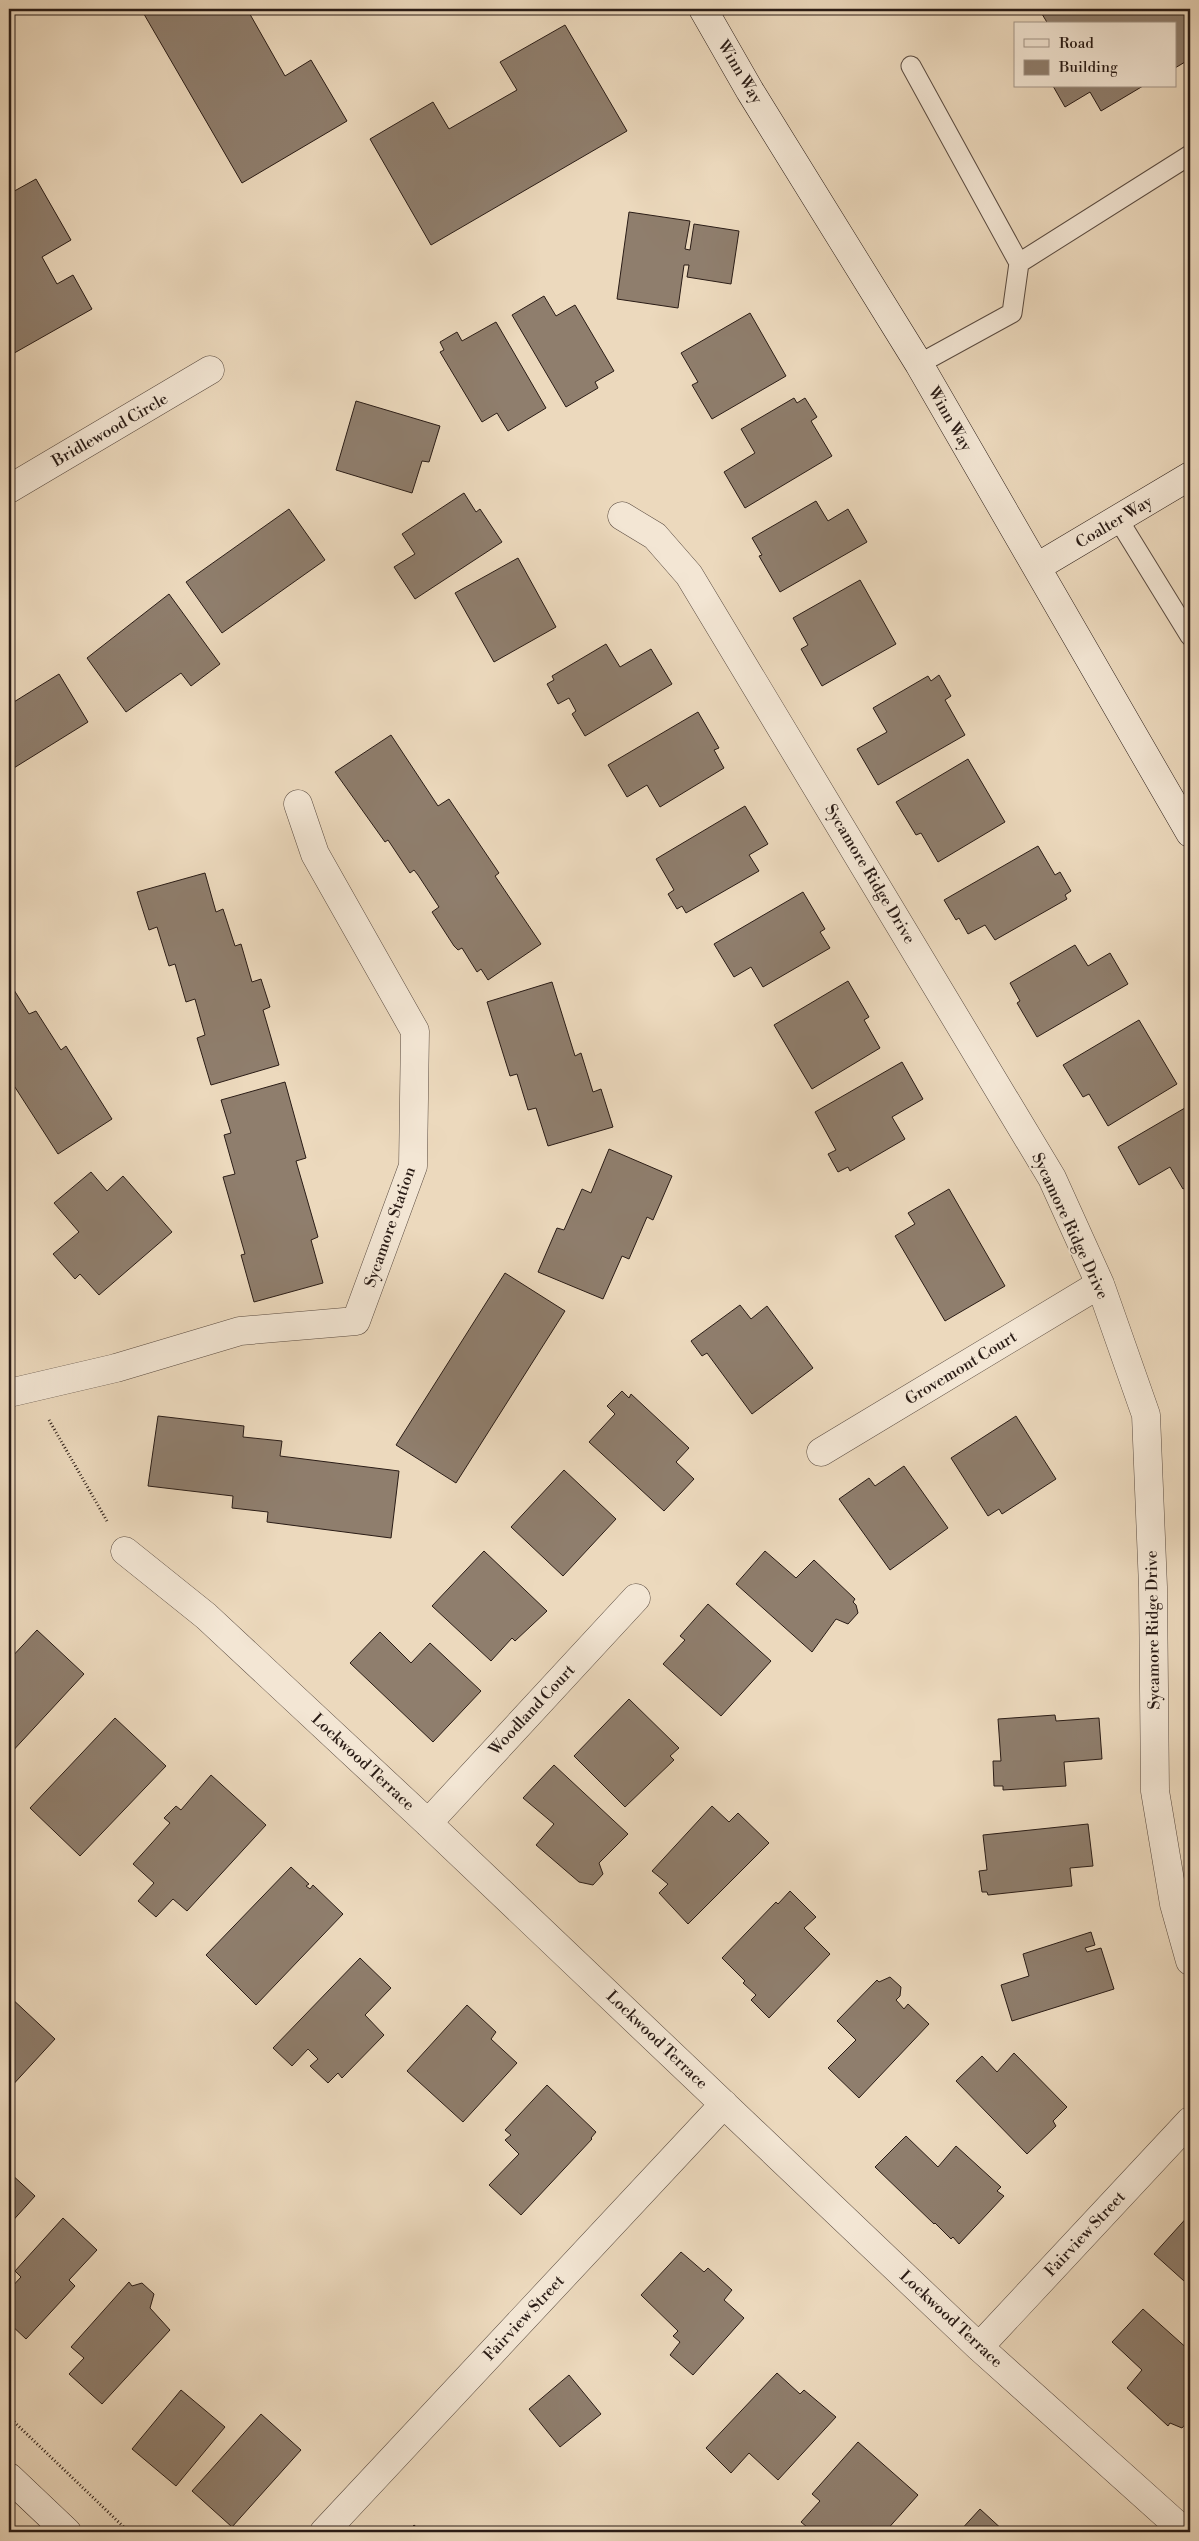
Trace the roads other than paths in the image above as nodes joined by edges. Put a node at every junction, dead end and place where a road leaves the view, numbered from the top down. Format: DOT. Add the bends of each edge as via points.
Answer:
graph roads {
  1 [pos="703,9"];
  2 [pos="911,66"];
  3 [pos="1190,155"];
  4 [pos="1019,263"];
  5 [pos="919,364"];
  6 [pos="210,370"];
  7 [pos="1190,476"];
  8 [pos="9,489"];
  9 [pos="622,516"];
  10 [pos="1118,519"];
  11 [pos="1037,567"];
  12 [pos="1190,636"];
  13 [pos="298,804"];
  14 [pos="1190,833"];
  15 [pos="1100,1284"];
  16 [pos="20,1391"];
  17 [pos="821,1452"];
  18 [pos="125,1552"];
  19 [pos="636,1598"];
  20 [pos="428,1823"];
  21 [pos="1182,1901"];
  22 [pos="1190,1961"];
  23 [pos="724,2104"];
  24 [pos="1190,2121"];
  25 [pos="980,2347"];
  26 [pos="9,2477"];
  27 [pos="67,2532"];
  28 [pos="324,2532"];
  29 [pos="1185,2532"];
  1 -- 5 [label="street, Winn Way"];
  2 -- 4 [label="lane"];
  3 -- 4 [label="lane"];
  4 -- 5 [label="lane" via="1012,313"];
  5 -- 11 [label="street, Winn Way"];
  6 -- 8 [label="street, Bridlewood Circle"];
  7 -- 10 [label="street, Coalter Way"];
  9 -- 15 [label="street, Sycamore Ridge Drive" via="655,536 689,576 1052,1178"];
  10 -- 11 [label="street, Coalter Way"];
  10 -- 12 [label="lane"];
  11 -- 14 [label="street, Winn Way"];
  13 -- 16 [label="street, Sycamore Station" via="315,854 415,1031 413,1166 356,1321 240,1331 116,1368"];
  15 -- 17 [label="street, Grovemont Court"];
  15 -- 21 [label="street, Sycamore Ridge Drive" via="1146,1415 1153,1587 1155,1791"];
  18 -- 20 [label="street, Lockwood Terrace" via="206,1616"];
  19 -- 20 [label="street, Woodland Court"];
  20 -- 23 [label="street, Lockwood Terrace"];
  21 -- 22 [label="street, Sycamore Ridge Drive"];
  23 -- 25 [label="street, Lockwood Terrace"];
  23 -- 28 [label="street, Fairview Street"];
  24 -- 25 [label="street, Fairview Street"];
  25 -- 29 [label="street, Lockwood Terrace"];
  26 -- 27 [label="street"];
}
